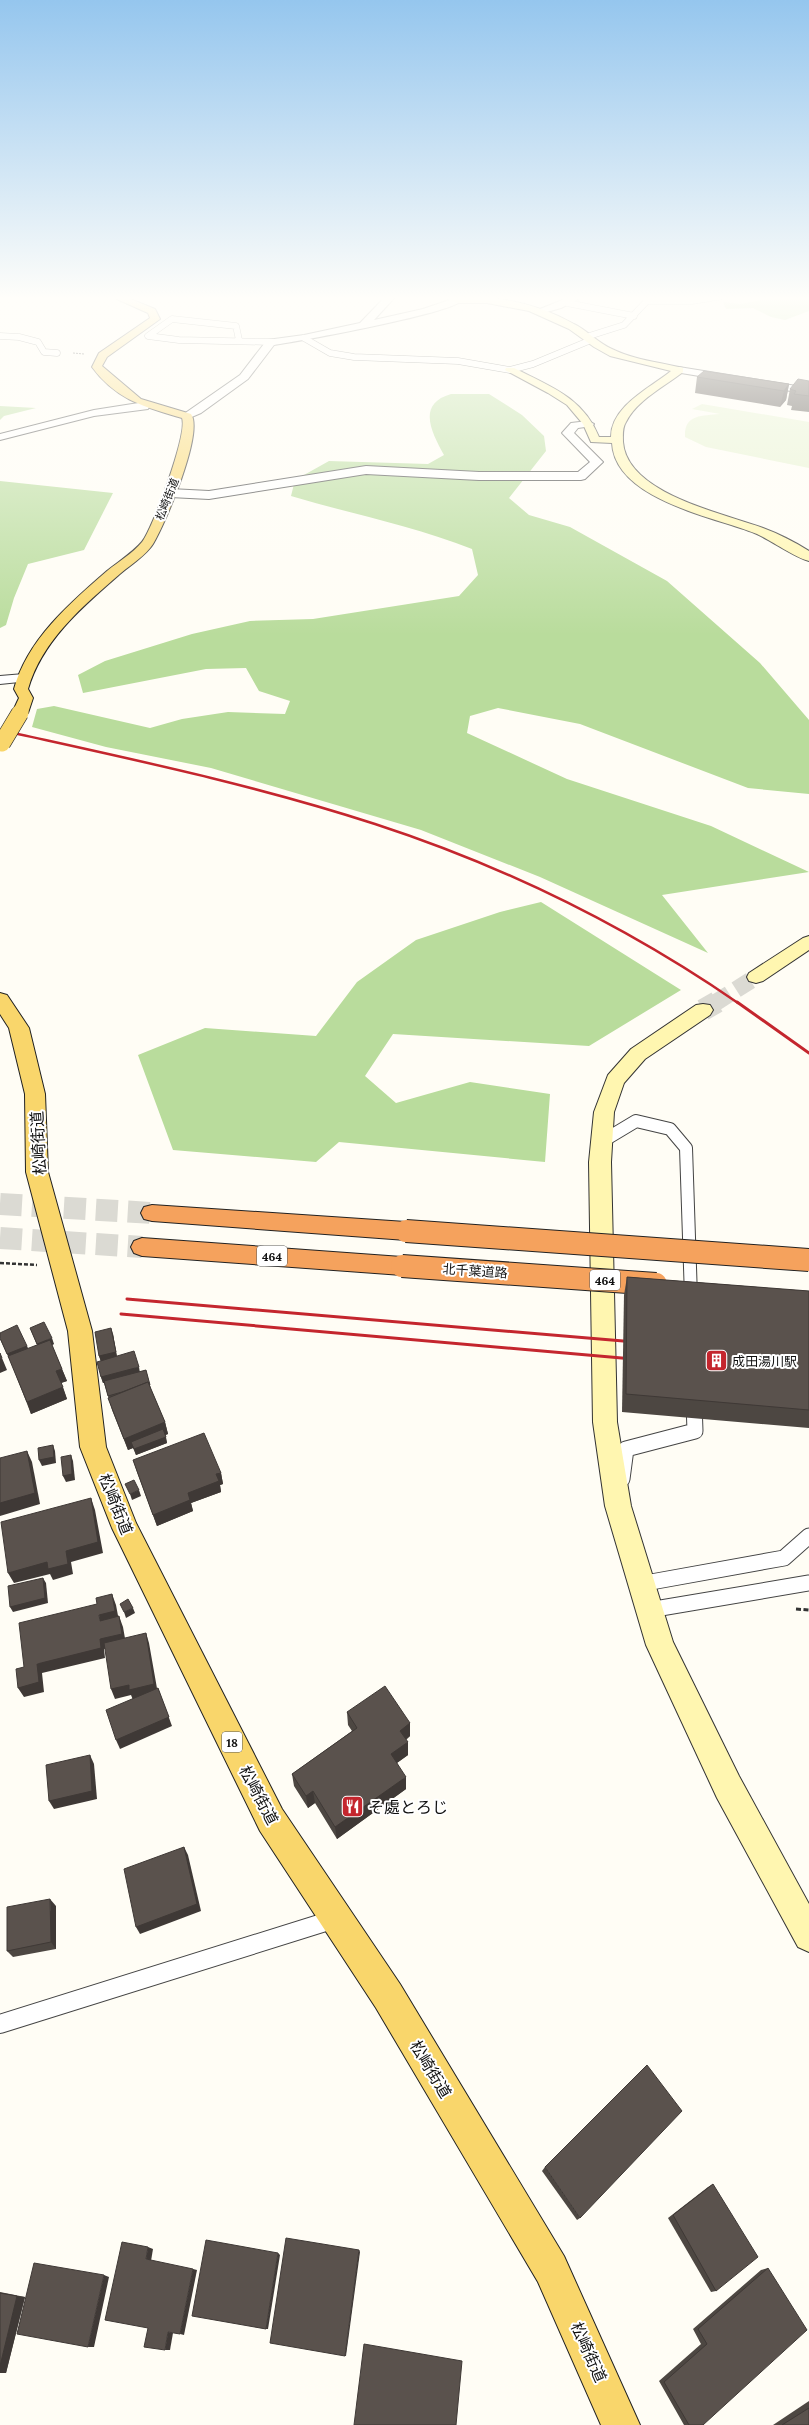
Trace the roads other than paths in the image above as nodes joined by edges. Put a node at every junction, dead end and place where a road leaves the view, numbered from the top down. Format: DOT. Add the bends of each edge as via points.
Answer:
graph roads {
  1 [pos="134,409"];
  2 [pos="161,409"];
  3 [pos="200,409"];
  4 [pos="575,409"];
  5 [pos="631,409"];
  6 [pos="187,416"];
  7 [pos="588,424"];
  8 [pos="0,437"];
  9 [pos="616,440"];
  10 [pos="170,493"];
  11 [pos="809,557"];
  12 [pos="24,678"];
  13 [pos="0,680"];
  14 [pos="1,745"];
  15 [pos="809,942"];
  16 [pos="756,977"];
  17 [pos="0,999"];
  18 [pos="703,1010"];
  19 [pos="601,1142"];
  20 [pos="152,1213"];
  21 [pos="142,1247"];
  22 [pos="809,1260"];
  23 [pos="715,1288"];
  24 [pos="692,1313"];
  25 [pos="694,1392"];
  26 [pos="618,1506"];
  27 [pos="809,1536"];
  28 [pos="809,1583"];
  29 [pos="645,1597"];
  30 [pos="336,1918"];
  31 [pos="809,1936"];
  32 [pos="0,2024"];
  33 [pos="622,2425"];
  1 -- 8 [label="street" via="94,412"];
  2 -- 6 [label="main road"];
  3 -- 6 [label="street"];
  4 -- 7 [label="street"];
  5 -- 9 [label="street" via="619,423"];
  6 -- 10 [label="main road, 松崎街道" via="189,421 183,458"];
  7 -- 9 [label="street" via="595,440"];
  7 -- 10 [label="street" via="575,426 568,433 596,462 581,476 479,476 366,470 209,495"];
  9 -- 11 [label="street" via="617,452 626,468 657,492 690,508 783,541"];
  10 -- 12 [label="main road, 松崎街道" via="147,544 70,610 38,652"];
  12 -- 13 [label="street"];
  12 -- 14 [label="main road, bridge" via="21,689 26,698"];
  15 -- 16 [label="street"];
  17 -- 30 [label="main road, 松崎街道 / 18" via="19,1028 35,1094 37,1172 80,1331 93,1447 124,1528 271,1820"];
  18 -- 19 [label="street" via="638,1054 614,1080 604,1112"];
  19 -- 24 [label="lane" via="636,1121 670,1129 686,1148"];
  19 -- 26 [label="street" via="605,1422"];
  20 -- 22 [label="highway, bridge"];
  21 -- 23 [label="highway, 北千葉道路 / 464, bridge"];
  25 -- 26 [label="lane" via="695,1431 626,1449"];
  26 -- 29 [label="street"];
  27 -- 29 [label="lane" via="784,1558"];
  28 -- 29 [label="lane"];
  29 -- 31 [label="street" via="675,1681 728,1787"];
  30 -- 32 [label="lane"];
  30 -- 33 [label="main road, 松崎街道 / 18" via="388,1996 551,2269"];
}
